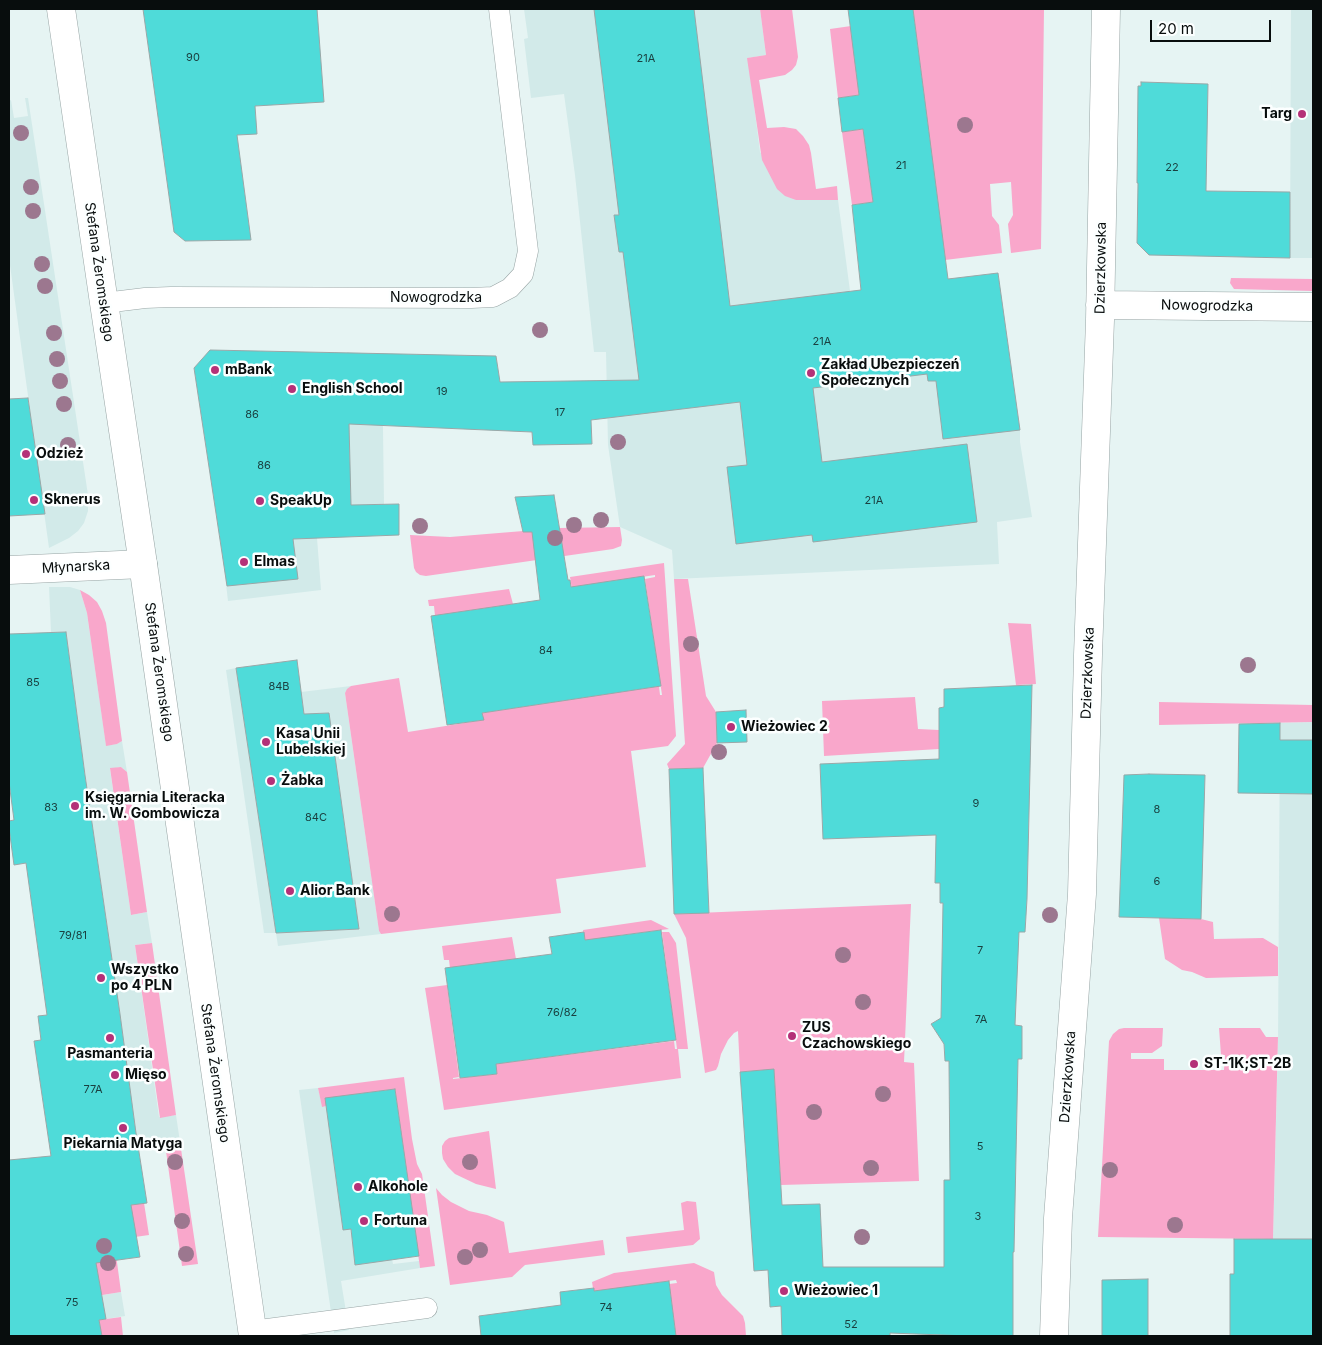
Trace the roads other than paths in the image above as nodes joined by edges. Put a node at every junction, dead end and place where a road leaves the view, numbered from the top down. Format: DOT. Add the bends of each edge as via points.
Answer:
graph roads {
  1 [pos="61,9"];
  2 [pos="499,9"];
  3 [pos="1106,9"];
  4 [pos="104,303"];
  5 [pos="1100,305"];
  6 [pos="1313,307"];
  7 [pos="143,564"];
  8 [pos="9,570"];
  9 [pos="427,1308"];
  10 [pos="253,1334"];
  11 [pos="1054,1336"];
  1 -- 4 [label="street, Stefana Żeromskiego"];
  2 -- 4 [label="lane, Nowogrodzka" via="528,251 523,274 510,288 493,297 471,298 171,297"];
  3 -- 5 [label="street, Dzierzkowska"];
  4 -- 7 [label="street, Stefana Żeromskiego"];
  5 -- 6 [label="street, Nowogrodzka"];
  5 -- 11 [label="street, Dzierzkowska" via="1082,894 1058,1218"];
  7 -- 8 [label="street, Młynarska"];
  7 -- 10 [label="street, Stefana Żeromskiego"];
  9 -- 10 [label="lane"];
}
